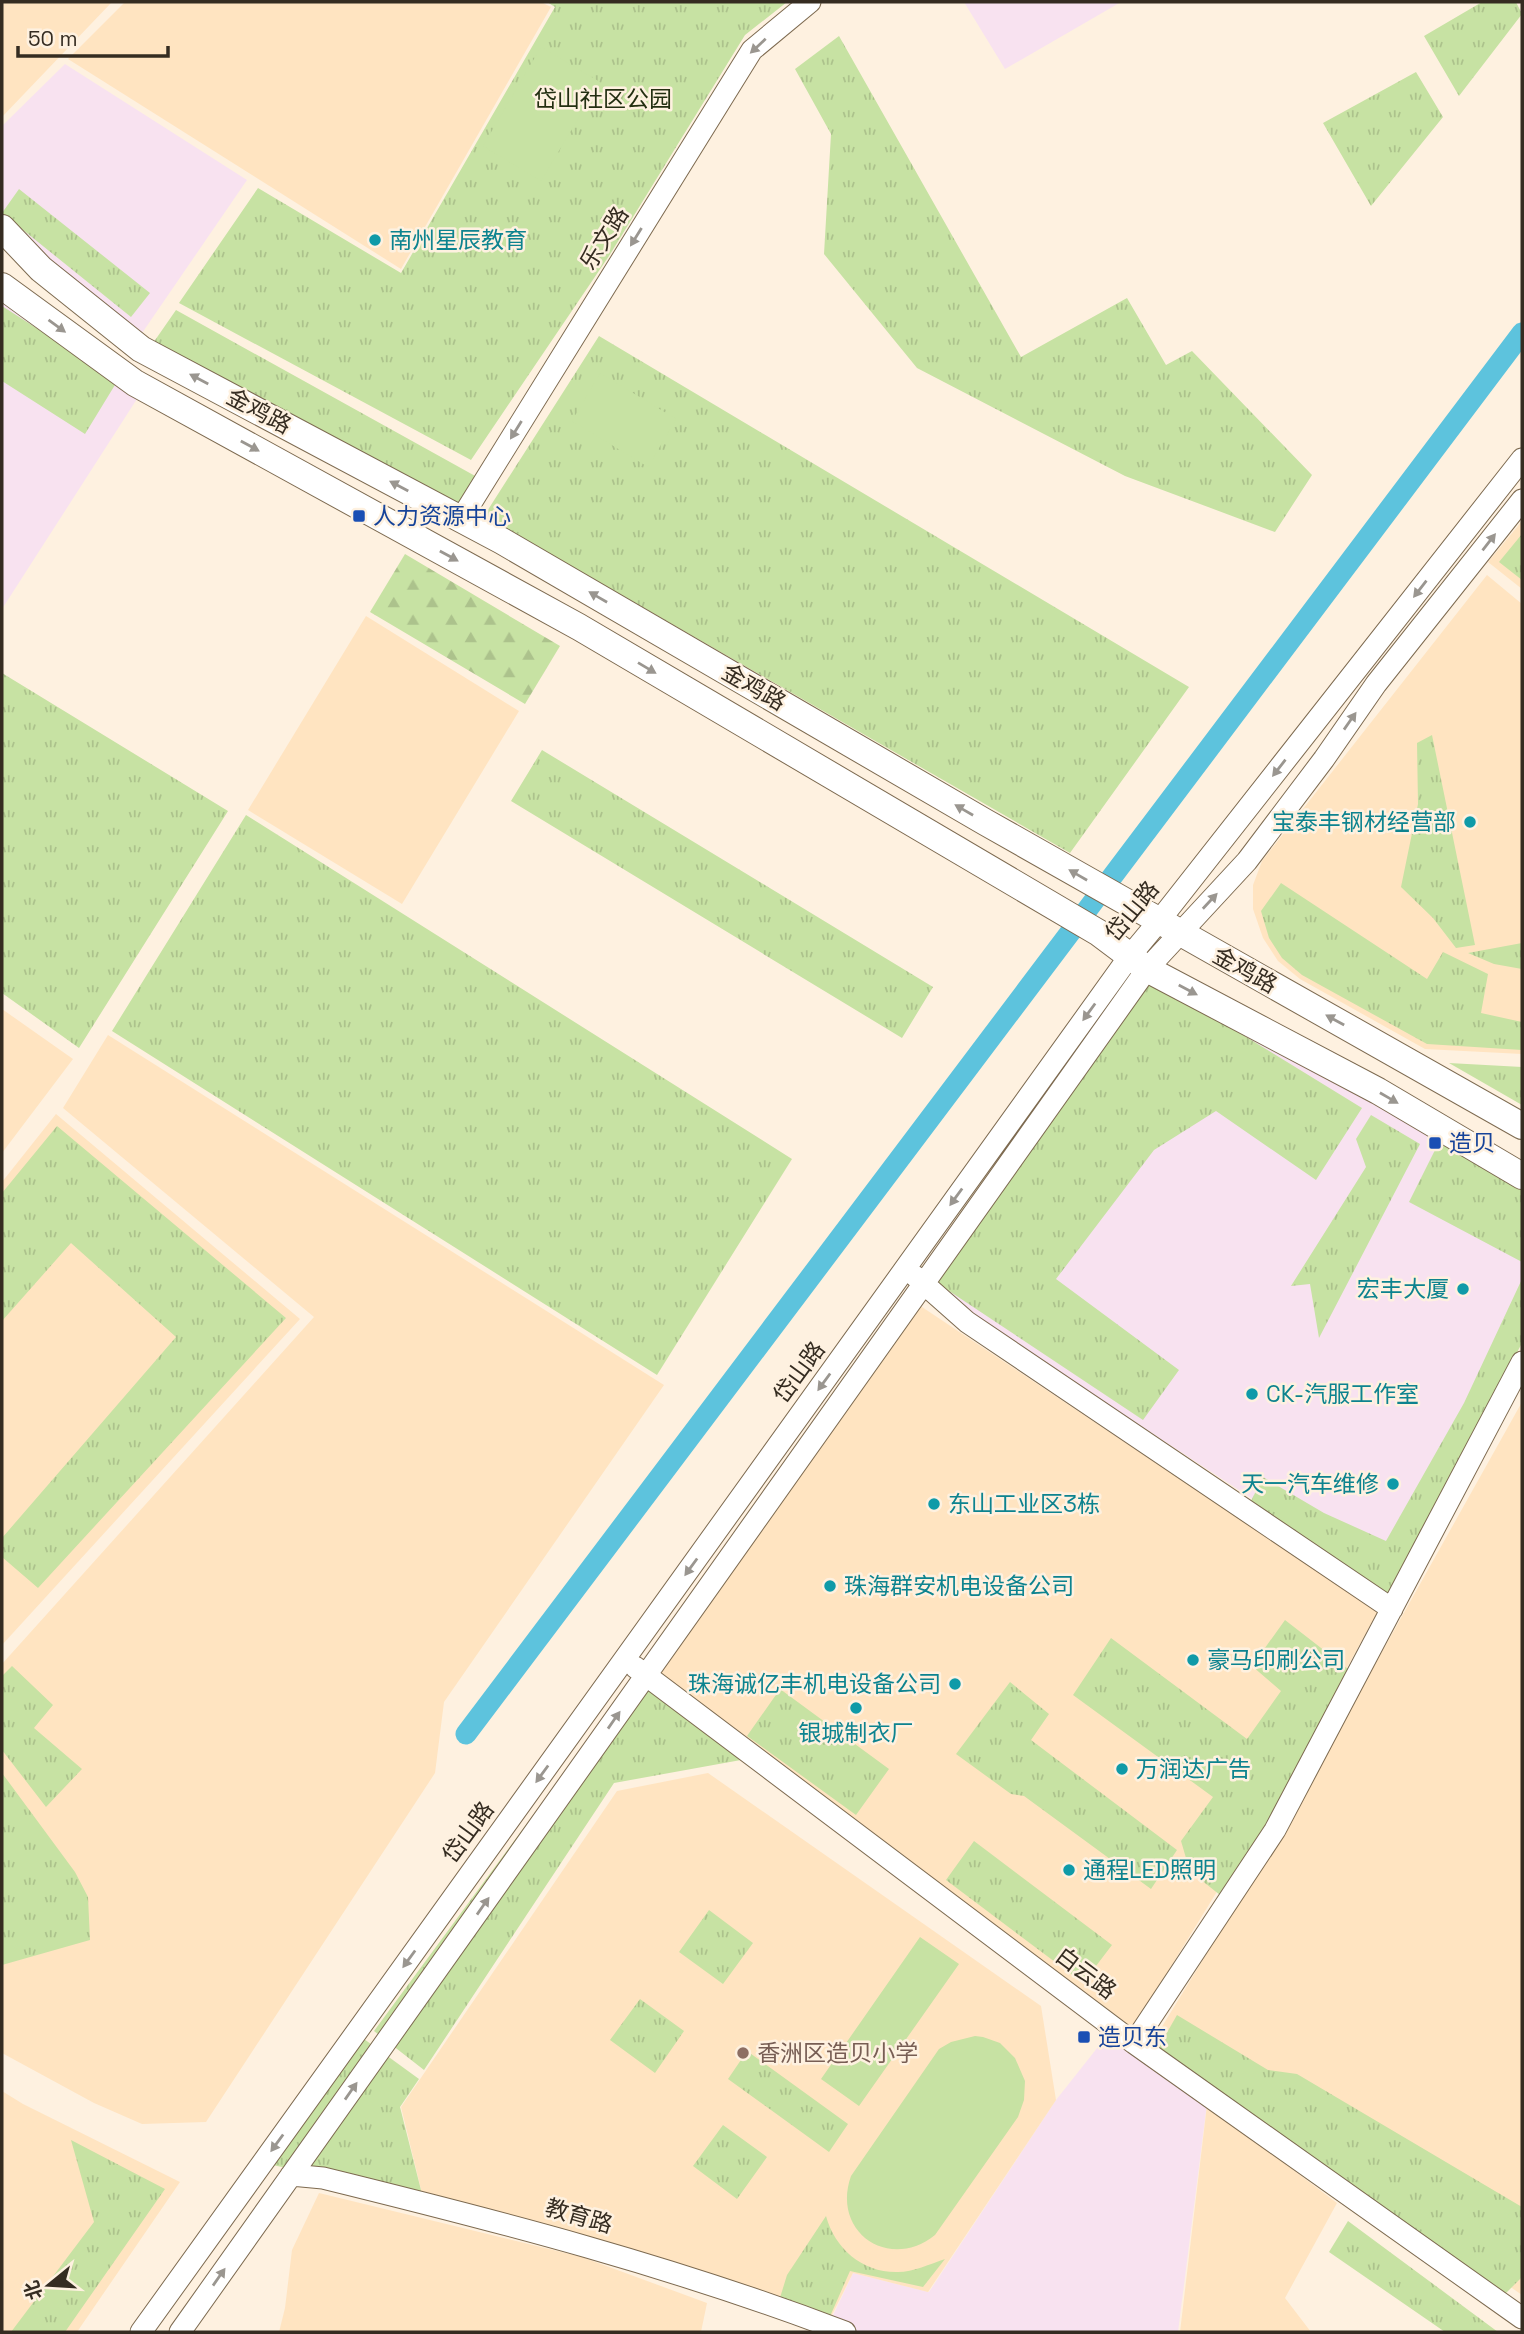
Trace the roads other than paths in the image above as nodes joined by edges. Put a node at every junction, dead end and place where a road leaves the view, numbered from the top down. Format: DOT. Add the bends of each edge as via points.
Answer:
graph roads {
  1 [pos="810,2"];
  2 [pos="2,228"];
  3 [pos="2,240"];
  4 [pos="41,269"];
  5 [pos="2,286"];
  6 [pos="1522,459"];
  7 [pos="1522,500"];
  8 [pos="461,519"];
  9 [pos="1170,927"];
  10 [pos="1138,963"];
  11 [pos="1522,1126"];
  12 [pos="1522,1176"];
  13 [pos="906,1268"];
  14 [pos="924,1284"];
  15 [pos="1522,1362"];
  16 [pos="1392,1609"];
  17 [pos="625,1659"];
  18 [pos="646,1675"];
  19 [pos="1134,2043"];
  20 [pos="291,2175"];
  21 [pos="1522,2318"];
  22 [pos="141,2332"];
  23 [pos="180,2332"];
  24 [pos="845,2332"];
  1 -- 8 [label="street, 乐文路, one-way" via="752,50"];
  2 -- 4 [label="main road, 金鸡路"];
  3 -- 4 [label="main road"];
  8 -- 4 [label="main road, 金鸡路, one-way" via="141,349"];
  5 -- 10 [label="main road, 金鸡路, one-way" via="135,383 579,627 1098,933"];
  6 -- 9 [label="street, 岱山路, one-way"];
  9 -- 7 [label="street, 岱山路, one-way" via="1247,861 1376,684"];
  9 -- 8 [label="main road, 金鸡路, one-way"];
  9 -- 10 [label="street, 岱山路"];
  11 -- 9 [label="main road, 金鸡路, one-way"];
  10 -- 12 [label="main road, 金鸡路, one-way" via="1378,1091"];
  10 -- 13 [label="street, 岱山路, one-way"];
  10 -- 14 [label="street, 岱山路"];
  13 -- 14 [label="street"];
  13 -- 17 [label="street, 岱山路, one-way"];
  14 -- 16 [label="street" via="967,1322"];
  14 -- 18 [label="street, 岱山路"];
  15 -- 16 [label="street"];
  16 -- 19 [label="street" via="1275,1830"];
  17 -- 18 [label="street, 白云路"];
  17 -- 22 [label="street, 岱山路, one-way"];
  18 -- 19 [label="street, 白云路"];
  20 -- 18 [label="street, 岱山路, one-way"];
  19 -- 21 [label="street, 白云路"];
  23 -- 20 [label="street, 岱山路, one-way"];
  20 -- 24 [label="street, 教育路" via="323,2178 548,2234 760,2300"];
}
